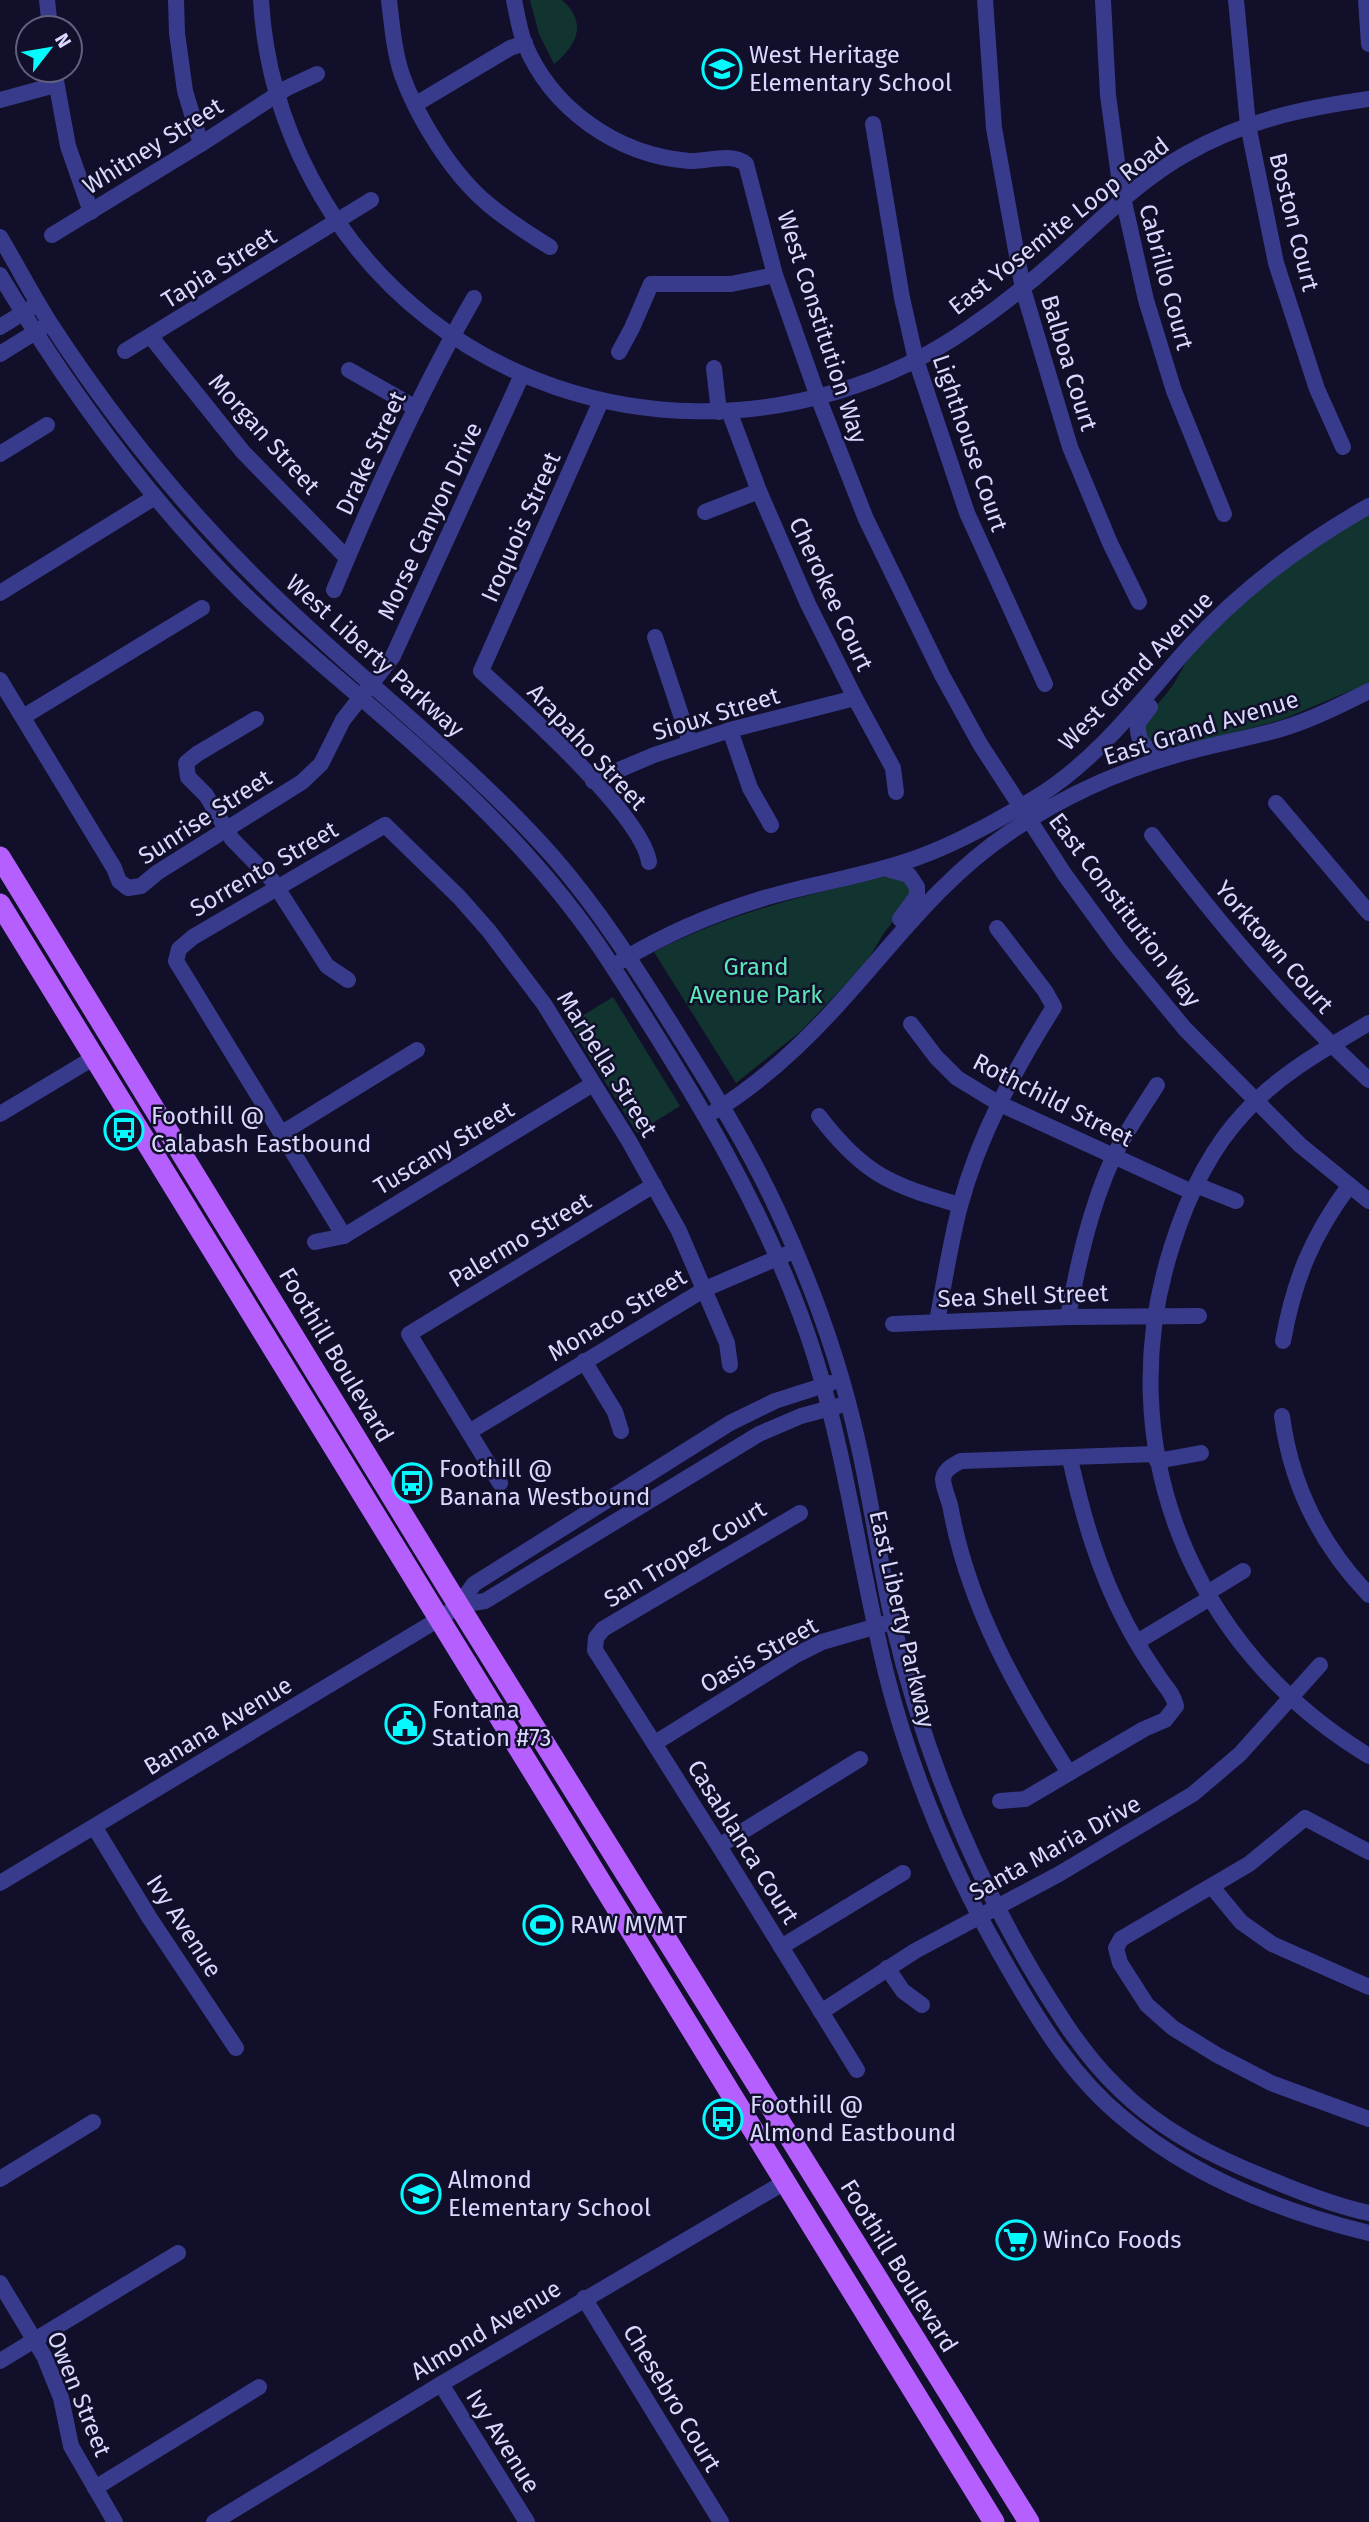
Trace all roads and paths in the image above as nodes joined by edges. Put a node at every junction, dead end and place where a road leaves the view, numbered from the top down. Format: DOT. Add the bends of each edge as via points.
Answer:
graph roads {
  1 [pos="176,0"];
  2 [pos="261,0"];
  3 [pos="389,0"];
  4 [pos="514,0"];
  5 [pos="985,0"];
  6 [pos="1103,0"];
  7 [pos="1236,0"];
  8 [pos="1366,0"];
  9 [pos="524,43"];
  10 [pos="1369,44"];
  11 [pos="317,74"];
  12 [pos="38,84"];
  13 [pos="55,84"];
  14 [pos="278,95"];
  15 [pos="1369,99"];
  16 [pos="0,100"];
  17 [pos="416,104"];
  18 [pos="873,124"];
  19 [pos="1248,125"];
  20 [pos="201,144"];
  21 [pos="1122,199"];
  22 [pos="372,200"];
  23 [pos="91,212"];
  24 [pos="337,222"];
  25 [pos="52,235"];
  26 [pos="0,237"];
  27 [pos="551,247"];
  28 [pos="0,275"];
  29 [pos="775,275"];
  30 [pos="1023,289"];
  31 [pos="474,298"];
  32 [pos="38,303"];
  33 [pos="22,313"];
  34 [pos="50,323"];
  35 [pos="0,327"];
  36 [pos="34,332"];
  37 [pos="151,337"];
  38 [pos="452,337"];
  39 [pos="125,351"];
  40 [pos="619,352"];
  41 [pos="0,354"];
  42 [pos="916,360"];
  43 [pos="714,368"];
  44 [pos="349,370"];
  45 [pos="522,374"];
  46 [pos="818,397"];
  47 [pos="601,401"];
  48 [pos="416,408"];
  49 [pos="724,412"];
  50 [pos="47,425"];
  51 [pos="1343,447"];
  52 [pos="0,454"];
  53 [pos="759,491"];
  54 [pos="155,497"];
  55 [pos="1369,506"];
  56 [pos="705,512"];
  57 [pos="1224,514"];
  58 [pos="347,558"];
  59 [pos="334,590"];
  60 [pos="0,593"];
  61 [pos="1139,602"];
  62 [pos="202,608"];
  63 [pos="655,637"];
  64 [pos="481,671"];
  65 [pos="942,675"];
  66 [pos="0,680"];
  67 [pos="1161,680"];
  68 [pos="373,684"];
  69 [pos="1045,684"];
  70 [pos="1369,691"];
  71 [pos="361,698"];
  72 [pos="855,698"];
  73 [pos="23,717"];
  74 [pos="256,719"];
  75 [pos="730,730"];
  76 [pos="690,742"];
  77 [pos="1173,756"];
  78 [pos="593,781"];
  79 [pos="896,792"];
  80 [pos="1276,803"];
  81 [pos="1020,806"];
  82 [pos="1030,821"];
  83 [pos="771,824"];
  84 [pos="384,825"];
  85 [pos="226,829"];
  86 [pos="1152,835"];
  87 [pos="0,857"];
  88 [pos="649,862"];
  89 [pos="883,869"];
  90 [pos="278,889"];
  91 [pos="0,904"];
  92 [pos="1369,913"];
  93 [pos="998,928"];
  94 [pos="895,938"];
  95 [pos="629,956"];
  96 [pos="612,966"];
  97 [pos="348,980"];
  98 [pos="1369,1023"];
  99 [pos="911,1024"];
  100 [pos="1331,1045"];
  101 [pos="417,1050"];
  102 [pos="95,1057"];
  103 [pos="1369,1080"];
  104 [pos="593,1084"];
  105 [pos="1157,1085"];
  106 [pos="1255,1101"];
  107 [pos="999,1103"];
  108 [pos="723,1107"];
  109 [pos="0,1114"];
  110 [pos="819,1116"];
  111 [pos="706,1117"];
  112 [pos="282,1133"];
  113 [pos="1113,1157"];
  114 [pos="654,1185"];
  115 [pos="1349,1186"];
  116 [pos="1194,1189"];
  117 [pos="1237,1201"];
  118 [pos="1369,1201"];
  119 [pos="960,1205"];
  120 [pos="344,1236"];
  121 [pos="316,1242"];
  122 [pos="796,1251"];
  123 [pos="778,1258"];
  124 [pos="705,1289"];
  125 [pos="1155,1316"];
  126 [pos="1199,1316"];
  127 [pos="1068,1317"];
  128 [pos="937,1322"];
  129 [pos="893,1324"];
  130 [pos="1283,1341"];
  131 [pos="584,1361"];
  132 [pos="730,1365"];
  133 [pos="842,1380"];
  134 [pos="823,1385"];
  135 [pos="848,1403"];
  136 [pos="829,1408"];
  137 [pos="1282,1416"];
  138 [pos="621,1431"];
  139 [pos="469,1432"];
  140 [pos="1201,1454"];
  141 [pos="1070,1458"];
  142 [pos="1156,1458"];
  143 [pos="500,1483"];
  144 [pos="800,1513"];
  145 [pos="1243,1571"];
  146 [pos="1209,1595"];
  147 [pos="1369,1595"];
  148 [pos="459,1605"];
  149 [pos="439,1619"];
  150 [pos="893,1621"];
  151 [pos="875,1626"];
  152 [pos="596,1638"];
  153 [pos="1137,1642"];
  154 [pos="1321,1665"];
  155 [pos="1290,1699"];
  156 [pos="654,1743"];
  157 [pos="1369,1756"];
  158 [pos="860,1759"];
  159 [pos="1069,1773"];
  160 [pos="1000,1801"];
  161 [pos="95,1828"];
  162 [pos="719,1846"];
  163 [pos="1369,1852"];
  164 [pos="903,1873"];
  165 [pos="0,1883"];
  166 [pos="1212,1887"];
  167 [pos="997,1907"];
  168 [pos="979,1917"];
  169 [pos="781,1947"];
  170 [pos="887,1968"];
  171 [pos="1369,1987"];
  172 [pos="922,2005"];
  173 [pos="821,2012"];
  174 [pos="236,2048"];
  175 [pos="857,2070"];
  176 [pos="1369,2119"];
  177 [pos="93,2122"];
  178 [pos="0,2179"];
  179 [pos="785,2182"];
  180 [pos="1369,2213"];
  181 [pos="1369,2233"];
  182 [pos="178,2253"];
  183 [pos="0,2284"];
  184 [pos="584,2298"];
  185 [pos="857,2298"];
  186 [pos="35,2340"];
  187 [pos="0,2361"];
  188 [pos="441,2384"];
  189 [pos="942,2385"];
  190 [pos="259,2387"];
  191 [pos="95,2488"];
  192 [pos="115,2522"];
  193 [pos="214,2522"];
  194 [pos="527,2522"];
  195 [pos="721,2522"];
  196 [pos="994,2522"];
  197 [pos="1029,2522"];
  1 -- 20 [label="street" via="185,91"];
  2 -- 14 [label="street, East Yosemite Loop Road"];
  3 -- 17 [label="street" via="402,74"];
  4 -- 9 [label="street, West Constitution Way"];
  5 -- 30 [label="street, Balboa Court" via="995,128"];
  6 -- 21 [label="street, Cabrillo Court" via="1108,95"];
  7 -- 19 [label="street, Boston Court"];
  8 -- 10 [label="street"];
  9 -- 17 [label="street"];
  9 -- 29 [label="street, West Constitution Way" via="550,86 577,116 608,137 675,159 743,161"];
  11 -- 14 [label="street, Whitney Street"];
  12 -- 16 [label="street"];
  13 -- 23 [label="street" via="68,146"];
  14 -- 20 [label="street, Whitney Street"];
  14 -- 24 [label="street, East Yosemite Loop Road" via="299,154"];
  15 -- 19 [label="street, East Yosemite Loop Road" via="1309,107"];
  17 -- 27 [label="street" via="433,138 466,182 486,203"];
  18 -- 42 [label="street, Lighthouse Court"];
  19 -- 21 [label="street, East Yosemite Loop Road" via="1182,155"];
  19 -- 51 [label="street, Boston Court" via="1276,263 1317,389"];
  20 -- 23 [label="street, Whitney Street"];
  21 -- 30 [label="street, East Yosemite Loop Road"];
  21 -- 57 [label="street, Cabrillo Court" via="1174,391"];
  22 -- 24 [label="street, Tapia Street"];
  23 -- 25 [label="street, Whitney Street"];
  24 -- 37 [label="street, Tapia Street"];
  24 -- 38 [label="street, East Yosemite Loop Road" via="380,275"];
  26 -- 32 [label="street, West Liberty Parkway"];
  28 -- 33 [label="street, West Liberty Parkway"];
  29 -- 40 [label="street" via="731,284 651,284"];
  29 -- 46 [label="street, West Constitution Way"];
  30 -- 42 [label="street, East Yosemite Loop Road"];
  30 -- 61 [label="street, Balboa Court" via="1070,447"];
  31 -- 38 [label="street, Drake Street"];
  32 -- 33 [label="street"];
  32 -- 34 [label="street, West Liberty Parkway"];
  33 -- 35 [label="street"];
  33 -- 36 [label="street, West Liberty Parkway"];
  34 -- 36 [label="street"];
  34 -- 68 [label="street, West Liberty Parkway" via="137,446 203,524 289,610"];
  36 -- 41 [label="street"];
  36 -- 54 [label="street, West Liberty Parkway"];
  37 -- 39 [label="street, Tapia Street"];
  37 -- 58 [label="street, Morgan Street" via="243,452"];
  38 -- 45 [label="street, East Yosemite Loop Road"];
  38 -- 48 [label="street, Drake Street"];
  42 -- 46 [label="street, East Yosemite Loop Road"];
  42 -- 69 [label="street, Lighthouse Court" via="967,513"];
  43 -- 49 [label="street, Cherokee Court"];
  44 -- 48 [label="street"];
  45 -- 47 [label="street, East Yosemite Loop Road"];
  45 -- 68 [label="street, Morse Canyon Drive" via="393,656"];
  46 -- 49 [label="street, East Yosemite Loop Road"];
  46 -- 65 [label="street, West Constitution Way" via="872,531"];
  47 -- 49 [label="street, East Yosemite Loop Road" via="660,410"];
  47 -- 64 [label="street, Iroquois Street"];
  48 -- 58 [label="street, Drake Street"];
  49 -- 53 [label="street, Cherokee Court"];
  50 -- 52 [label="street"];
  53 -- 56 [label="street"];
  53 -- 72 [label="street, Cherokee Court"];
  54 -- 60 [label="street"];
  54 -- 71 [label="street, West Liberty Parkway" via="243,593"];
  55 -- 67 [label="street, West Grand Avenue" via="1262,578 1214,621"];
  58 -- 59 [label="street, Drake Street"];
  62 -- 73 [label="street"];
  63 -- 76 [label="street"];
  64 -- 78 [label="street, Arapaho Street"];
  65 -- 81 [label="street, East Constitution Way"];
  66 -- 73 [label="street, Sunrise Street"];
  67 -- 77 [label="street" via="1156,700 1138,723 1138,732 1149,750"];
  67 -- 81 [label="street, West Grand Avenue" via="1089,758"];
  68 -- 71 [label="street, Sunrise Street"];
  68 -- 95 [label="street, West Liberty Parkway" via="522,823 582,890"];
  70 -- 77 [label="street, East Grand Avenue" via="1284,728"];
  71 -- 85 [label="street, Sunrise Street" via="343,720 321,764 303,782"];
  71 -- 96 [label="street, West Liberty Parkway" via="526,854"];
  72 -- 75 [label="street, Sioux Street"];
  72 -- 79 [label="street, Cherokee Court" via="893,768"];
  73 -- 85 [label="street, Sunrise Street" via="119,881 128,888 141,886"];
  74 -- 85 [label="street" via="186,764 188,777 206,795"];
  75 -- 76 [label="street, Sioux Street"];
  75 -- 83 [label="street" via="750,788"];
  76 -- 78 [label="street, Sioux Street"];
  77 -- 82 [label="street, East Grand Avenue" via="1113,777"];
  78 -- 88 [label="street, Arapaho Street" via="641,840"];
  80 -- 92 [label="street"];
  81 -- 82 [label="street, East Constitution Way"];
  81 -- 89 [label="street, West Grand Avenue" via="954,842"];
  82 -- 94 [label="street, East Grand Avenue" via="1009,832 947,883"];
  82 -- 106 [label="street, East Constitution Way" via="1119,949 1185,1029"];
  84 -- 90 [label="street, Sorrento Street"];
  84 -- 104 [label="street, Marbella Street" via="489,931 544,1004"];
  85 -- 90 [label="street"];
  86 -- 100 [label="street, Yorktown Court" via="1266,977"];
  87 -- 148 [label="main road, Foothill Boulevard"];
  89 -- 94 [label="street" via="909,875 918,887 917,896 897,923"];
  89 -- 95 [label="street, West Grand Avenue" via="737,907"];
  90 -- 97 [label="street" via="327,966"];
  90 -- 112 [label="street, Sorrento Street" via="193,937 180,949 176,961"];
  91 -- 102 [label="main road, Foothill Boulevard"];
  93 -- 107 [label="street" via="1054,1007"];
  94 -- 108 [label="street, East Grand Avenue" via="825,1019"];
  95 -- 96 [label="street, West Grand Avenue"];
  95 -- 108 [label="street, West Liberty Parkway"];
  96 -- 111 [label="street, West Liberty Parkway"];
  98 -- 100 [label="street"];
  99 -- 107 [label="street, Rothchild Street" via="957,1078"];
  100 -- 103 [label="street, Yorktown Court"];
  100 -- 106 [label="street"];
  101 -- 112 [label="street"];
  102 -- 109 [label="street"];
  102 -- 149 [label="main road, Foothill Boulevard"];
  104 -- 114 [label="street, Marbella Street"];
  104 -- 120 [label="street, Tuscany Street"];
  105 -- 113 [label="street"];
  106 -- 115 [label="street, East Constitution Way"];
  106 -- 116 [label="street" via="1233,1125"];
  107 -- 113 [label="street, Rothchild Street"];
  107 -- 119 [label="street"];
  108 -- 111 [label="street, East Grand Avenue"];
  108 -- 122 [label="street, East Liberty Parkway"];
  110 -- 119 [label="street" via="857,1160 882,1177 907,1190"];
  111 -- 123 [label="street, East Liberty Parkway"];
  112 -- 120 [label="street"];
  113 -- 116 [label="street, Rothchild Street"];
  113 -- 127 [label="street" via="1079,1260"];
  114 -- 124 [label="street, Marbella Street"];
  114 -- 139 [label="street, Palermo Street" via="409,1334"];
  115 -- 118 [label="street, East Constitution Way"];
  115 -- 130 [label="street" via="1324,1220 1303,1265"];
  116 -- 117 [label="street, Rothchild Street"];
  116 -- 125 [label="street" via="1163,1274"];
  119 -- 128 [label="street"];
  120 -- 121 [label="street, Tuscany Street"];
  122 -- 123 [label="street, Monaco Street"];
  122 -- 133 [label="street, East Liberty Parkway"];
  123 -- 124 [label="street, Monaco Street"];
  123 -- 134 [label="street, East Liberty Parkway"];
  124 -- 131 [label="street, Monaco Street"];
  124 -- 132 [label="street, Marbella Street" via="727,1343"];
  125 -- 126 [label="street, Sea Shell Street"];
  125 -- 127 [label="street, Sea Shell Street"];
  125 -- 142 [label="street" via="1150,1385"];
  127 -- 128 [label="street, Sea Shell Street"];
  128 -- 129 [label="street, Sea Shell Street"];
  131 -- 138 [label="street" via="615,1412"];
  131 -- 139 [label="street, Monaco Street"];
  133 -- 134 [label="street, Banana Avenue"];
  133 -- 135 [label="street, East Liberty Parkway"];
  134 -- 136 [label="street, East Liberty Parkway"];
  134 -- 148 [label="street, Banana Avenue" via="730,1423 474,1584"];
  135 -- 136 [label="street, Banana Avenue"];
  135 -- 150 [label="street, East Liberty Parkway"];
  136 -- 148 [label="street, Banana Avenue" via="759,1434 485,1601"];
  136 -- 151 [label="street, East Liberty Parkway"];
  137 -- 147 [label="street" via="1293,1472 1311,1515 1336,1556"];
  139 -- 143 [label="street"];
  140 -- 142 [label="street"];
  141 -- 142 [label="street"];
  141 -- 153 [label="street" via="1103,1576"];
  141 -- 159 [label="street" via="961,1461 948,1468 943,1479 972,1589 1014,1683"];
  142 -- 146 [label="street" via="1179,1534"];
  144 -- 152 [label="street, San Tropez Court" via="603,1629"];
  145 -- 146 [label="street"];
  146 -- 153 [label="street"];
  146 -- 155 [label="street" via="1255,1661"];
  148 -- 149 [label="street, Banana Avenue"];
  148 -- 189 [label="main road, Foothill Boulevard"];
  149 -- 161 [label="street, Banana Avenue"];
  149 -- 179 [label="main road, Foothill Boulevard"];
  150 -- 151 [label="street, Oasis Street"];
  150 -- 167 [label="street, East Liberty Parkway" via="936,1769"];
  151 -- 156 [label="street, Oasis Street" via="796,1654"];
  151 -- 168 [label="street, East Liberty Parkway" via="918,1774"];
  152 -- 156 [label="street, Casablanca Court" via="595,1650"];
  153 -- 159 [label="street" via="1173,1694 1176,1706 1165,1720"];
  154 -- 155 [label="street, Santa Maria Drive"];
  155 -- 157 [label="street"];
  155 -- 167 [label="street, Santa Maria Drive" via="1225,1769 1194,1794"];
  156 -- 162 [label="street, Casablanca Court"];
  158 -- 162 [label="street"];
  159 -- 160 [label="street" via="1025,1799"];
  161 -- 165 [label="street, Banana Avenue"];
  161 -- 174 [label="street, Ivy Avenue"];
  162 -- 169 [label="street, Casablanca Court"];
  163 -- 166 [label="street" via="1305,1818 1264,1854"];
  164 -- 169 [label="street"];
  166 -- 171 [label="street" via="1232,1913 1272,1944"];
  166 -- 176 [label="street" via="1121,1939 1116,1948 1133,1985 1173,2028 1217,2055 1271,2083"];
  167 -- 168 [label="street, Santa Maria Drive"];
  167 -- 180 [label="street, East Liberty Parkway" via="1076,2040 1113,2084 1150,2116 1223,2160"];
  168 -- 170 [label="street, Santa Maria Drive"];
  168 -- 181 [label="street, East Liberty Parkway" via="1058,2048 1124,2120 1207,2173 1289,2209"];
  169 -- 173 [label="street, Casablanca Court"];
  170 -- 172 [label="street" via="903,1992"];
  170 -- 173 [label="street, Santa Maria Drive"];
  173 -- 175 [label="street, Casablanca Court"];
  177 -- 178 [label="street"];
  179 -- 184 [label="street, Almond Avenue"];
  179 -- 185 [label="main road, Foothill Boulevard"];
  182 -- 186 [label="street"];
  183 -- 186 [label="street, Owen Street"];
  184 -- 188 [label="street, Almond Avenue"];
  184 -- 195 [label="street, Chesebro Court"];
  185 -- 189 [label="main road" via="881,2317 923,2384 932,2390"];
  185 -- 196 [label="main road, Foothill Boulevard"];
  186 -- 187 [label="street"];
  186 -- 191 [label="street, Owen Street" via="61,2398 71,2446"];
  188 -- 193 [label="street, Almond Avenue"];
  188 -- 194 [label="street, Ivy Avenue"];
  189 -- 197 [label="main road, Foothill Boulevard"];
  190 -- 191 [label="street"];
  191 -- 192 [label="street, Owen Street"];
}
